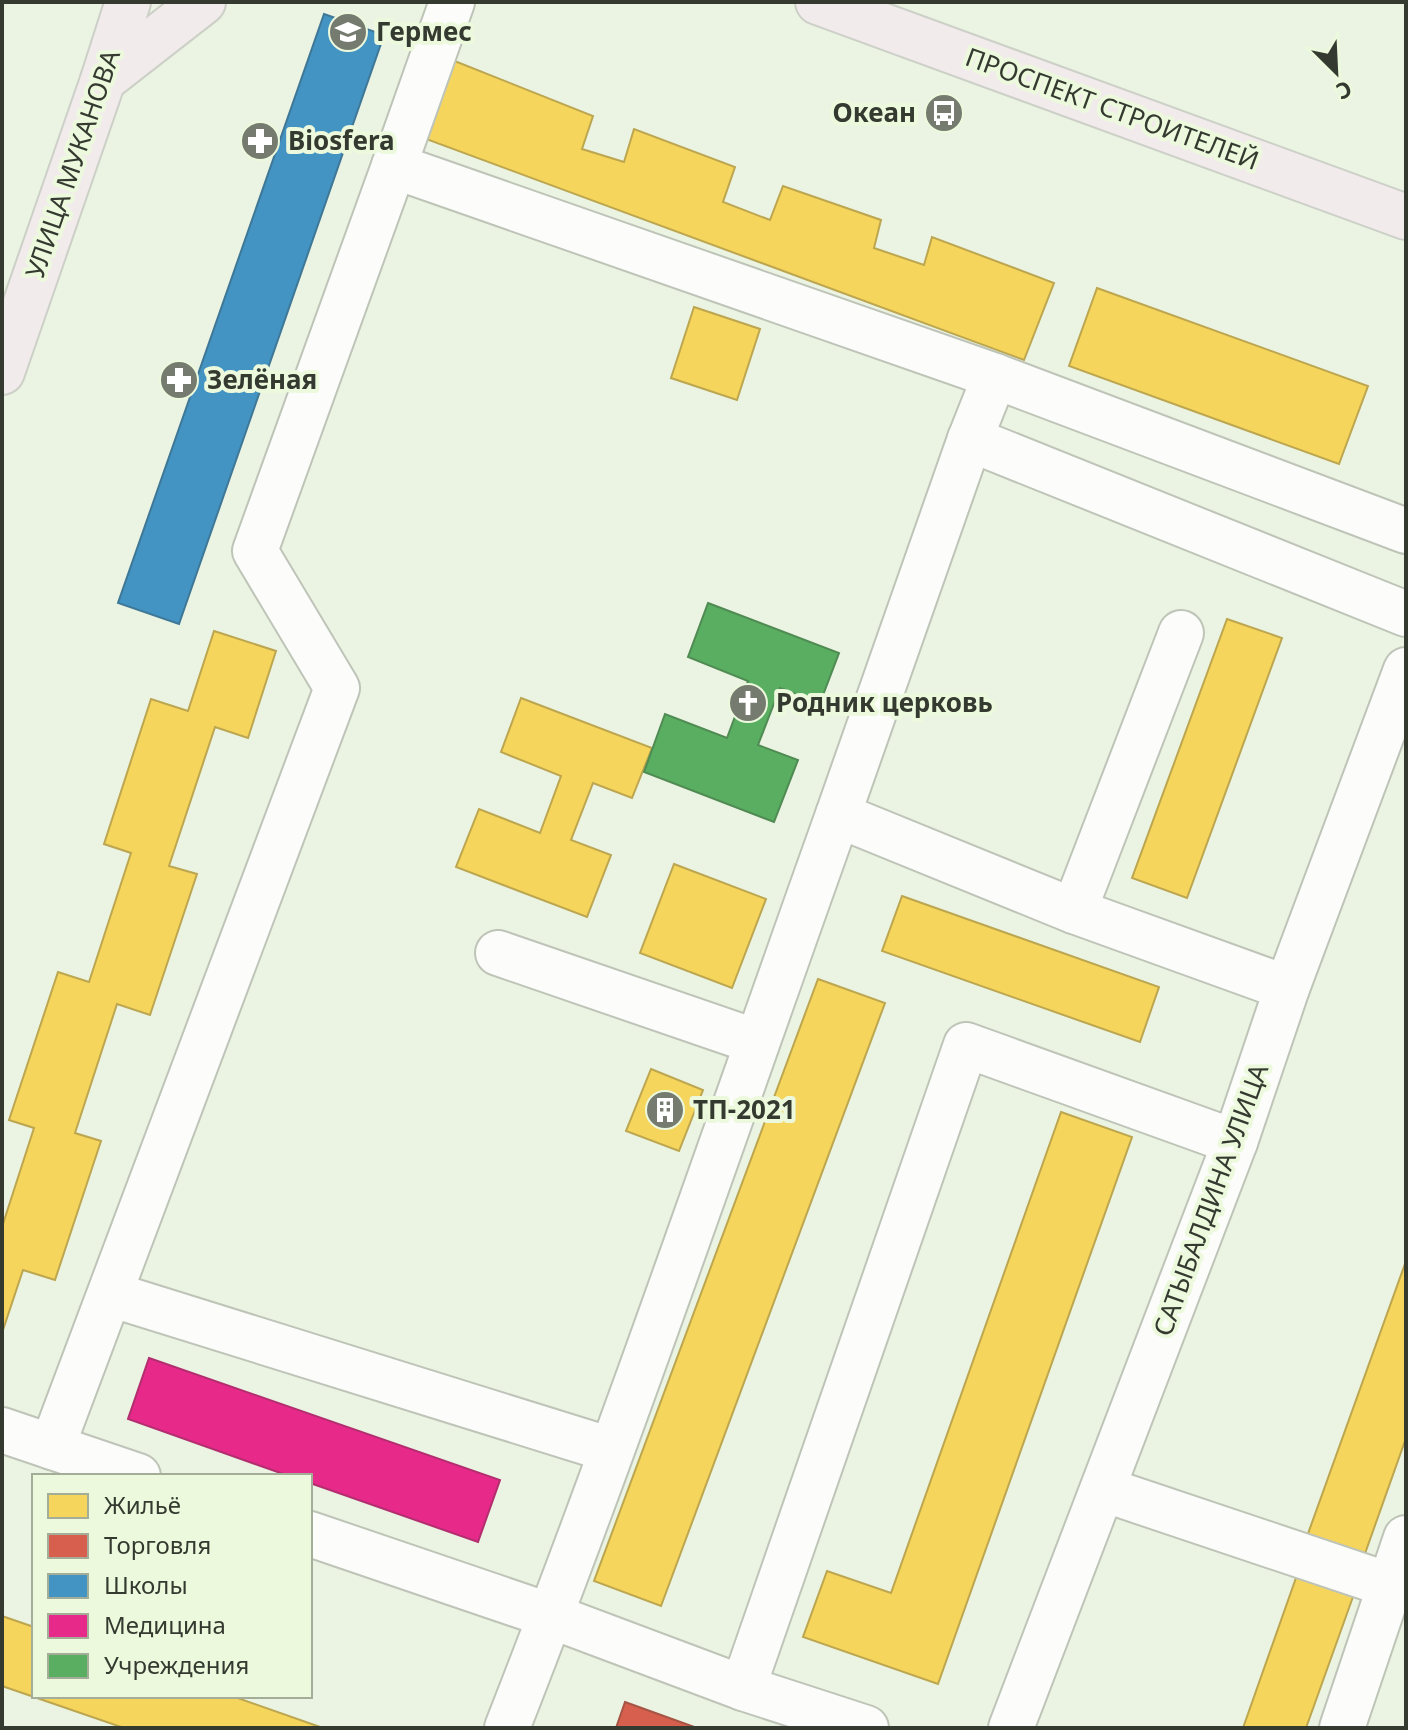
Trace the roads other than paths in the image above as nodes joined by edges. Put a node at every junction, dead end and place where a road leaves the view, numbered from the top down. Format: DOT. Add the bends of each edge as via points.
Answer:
graph roads {
  1 [pos="97,2"];
  2 [pos="128,2"];
  3 [pos="203,2"];
  4 [pos="452,2"];
  5 [pos="818,2"];
  6 [pos="103,80"];
  7 [pos="394,166"];
  8 [pos="1406,217"];
  9 [pos="2,372"];
  10 [pos="995,376"];
  11 [pos="970,439"];
  12 [pos="1406,531"];
  13 [pos="1406,614"];
  14 [pos="1181,633"];
  15 [pos="1406,670"];
  16 [pos="838,815"];
  17 [pos="1074,911"];
  18 [pos="498,953"];
  19 [pos="1287,988"];
  20 [pos="757,1042"];
  21 [pos="1235,1142"];
  22 [pos="110,1294"];
  23 [pos="2,1430"];
  24 [pos="52,1447"];
  25 [pos="611,1450"];
  26 [pos="132,1474"];
  27 [pos="1103,1489"];
  28 [pos="312,1535"];
  29 [pos="1406,1538"];
  30 [pos="1389,1585"];
  31 [pos="551,1616"];
  32 [pos="762,1705"];
  33 [pos="507,1728"];
  34 [pos="866,1728"];
  35 [pos="1011,1728"];
  36 [pos="1342,1728"];
  1 -- 6 [label="main road"];
  2 -- 6 [label="main road, УЛИЦА МУКАНОВА"];
  3 -- 6 [label="main road"];
  4 -- 7 [label="street"];
  5 -- 8 [label="main road, ПРОСПЕКТ СТРОИТЕЛЕЙ"];
  6 -- 9 [label="main road, УЛИЦА МУКАНОВА"];
  7 -- 10 [label="street"];
  7 -- 22 [label="street" via="255,551 337,688"];
  10 -- 11 [label="street"];
  10 -- 12 [label="street"];
  11 -- 13 [label="street"];
  11 -- 16 [label="street"];
  14 -- 17 [label="street"];
  15 -- 19 [label="street, САТЫБАЛДИНА УЛИЦА"];
  16 -- 17 [label="street"];
  16 -- 20 [label="street"];
  17 -- 19 [label="street"];
  18 -- 20 [label="street"];
  19 -- 21 [label="street, САТЫБАЛДИНА УЛИЦА"];
  20 -- 25 [label="street"];
  21 -- 27 [label="street, САТЫБАЛДИНА УЛИЦА"];
  21 -- 32 [label="street" via="966,1045"];
  22 -- 24 [label="street"];
  22 -- 25 [label="street"];
  23 -- 24 [label="street"];
  24 -- 26 [label="street"];
  25 -- 31 [label="street"];
  27 -- 30 [label="street"];
  27 -- 35 [label="street, САТЫБАЛДИНА УЛИЦА"];
  28 -- 31 [label="street"];
  29 -- 30 [label="street"];
  30 -- 36 [label="street"];
  31 -- 32 [label="street"];
  31 -- 33 [label="street"];
  32 -- 34 [label="street"];
}
